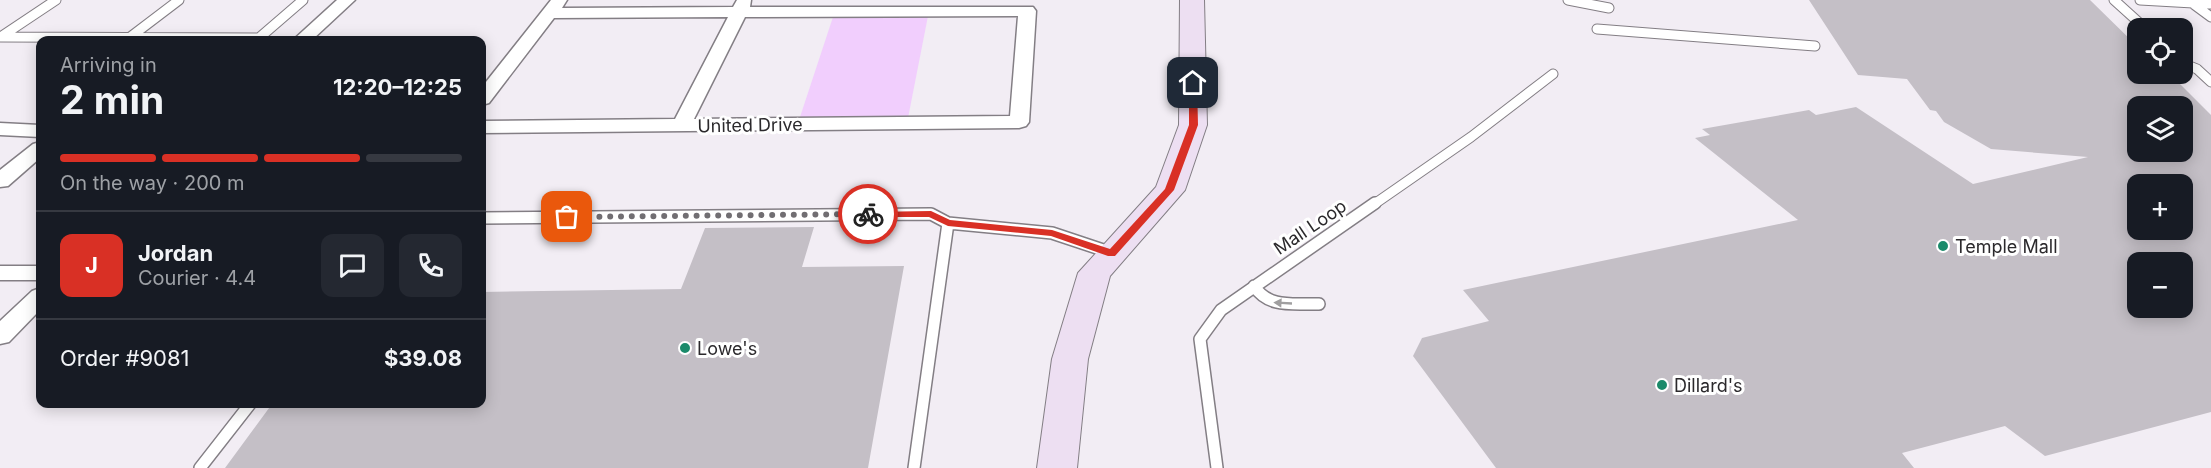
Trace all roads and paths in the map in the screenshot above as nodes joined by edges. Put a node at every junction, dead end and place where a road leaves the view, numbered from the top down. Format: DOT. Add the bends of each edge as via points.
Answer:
graph roads {
  1 [pos="56,0"];
  2 [pos="179,0"];
  3 [pos="303,0"];
  4 [pos="346,0"];
  5 [pos="1192,0"];
  6 [pos="1568,0"];
  7 [pos="2114,0"];
  8 [pos="2140,0"];
  9 [pos="2192,3"];
  10 [pos="2211,4"];
  11 [pos="742,6"];
  12 [pos="928,6"];
  13 [pos="554,7"];
  14 [pos="1609,8"];
  15 [pos="2211,17"];
  16 [pos="2134,18"];
  17 [pos="1597,29"];
  18 [pos="132,36"];
  19 [pos="261,36"];
  20 [pos="306,36"];
  21 [pos="0,37"];
  22 [pos="36,37"];
  23 [pos="1815,46"];
  24 [pos="2193,67"];
  25 [pos="1554,74"];
  26 [pos="2211,82"];
  27 [pos="486,94"];
  28 [pos="681,126"];
  29 [pos="486,127"];
  30 [pos="0,129"];
  31 [pos="36,131"];
  32 [pos="36,151"];
  33 [pos="0,181"];
  34 [pos="486,218"];
  35 [pos="948,223"];
  36 [pos="1112,253"];
  37 [pos="0,273"];
  38 [pos="36,273"];
  39 [pos="1254,286"];
  40 [pos="36,300"];
  41 [pos="1319,304"];
  42 [pos="0,336"];
  43 [pos="247,408"];
  44 [pos="200,468"];
  45 [pos="914,468"];
  46 [pos="1057,468"];
  47 [pos="1217,468"];
  1 -- 21 [label="lane"];
  2 -- 18 [label="lane"];
  3 -- 19 [label="lane"];
  4 -- 20 [label="street"];
  5 -- 36 [label="street" via="1193,125 1170,190"];
  6 -- 14 [label="lane"];
  7 -- 16 [label="lane"];
  8 -- 9 [label="lane"];
  9 -- 10 [label="lane"];
  9 -- 15 [label="lane"];
  11 -- 12 [label="street"];
  11 -- 13 [label="street"];
  11 -- 28 [label="street"];
  12 -- 28 [label="street, United Drive" via="1027,11 1019,122"];
  13 -- 27 [label="street"];
  17 -- 23 [label="lane"];
  21 -- 22 [label="lane"];
  24 -- 26 [label="lane"];
  25 -- 39 [label="lane, Mall Loop"];
  28 -- 29 [label="street, United Drive"];
  30 -- 31 [label="street"];
  32 -- 33 [label="street"];
  34 -- 35 [label="lane" via="931,214"];
  35 -- 36 [label="lane" via="1052,233"];
  35 -- 45 [label="lane"];
  36 -- 46 [label="street" via="1094,273 1070,359"];
  37 -- 38 [label="street"];
  41 -- 39 [label="lane, one-way" via="1275,303 1261,297"];
  39 -- 47 [label="lane, Mall Loop" via="1221,310 1200,339"];
  40 -- 42 [label="street"];
  43 -- 44 [label="lane"];
}
